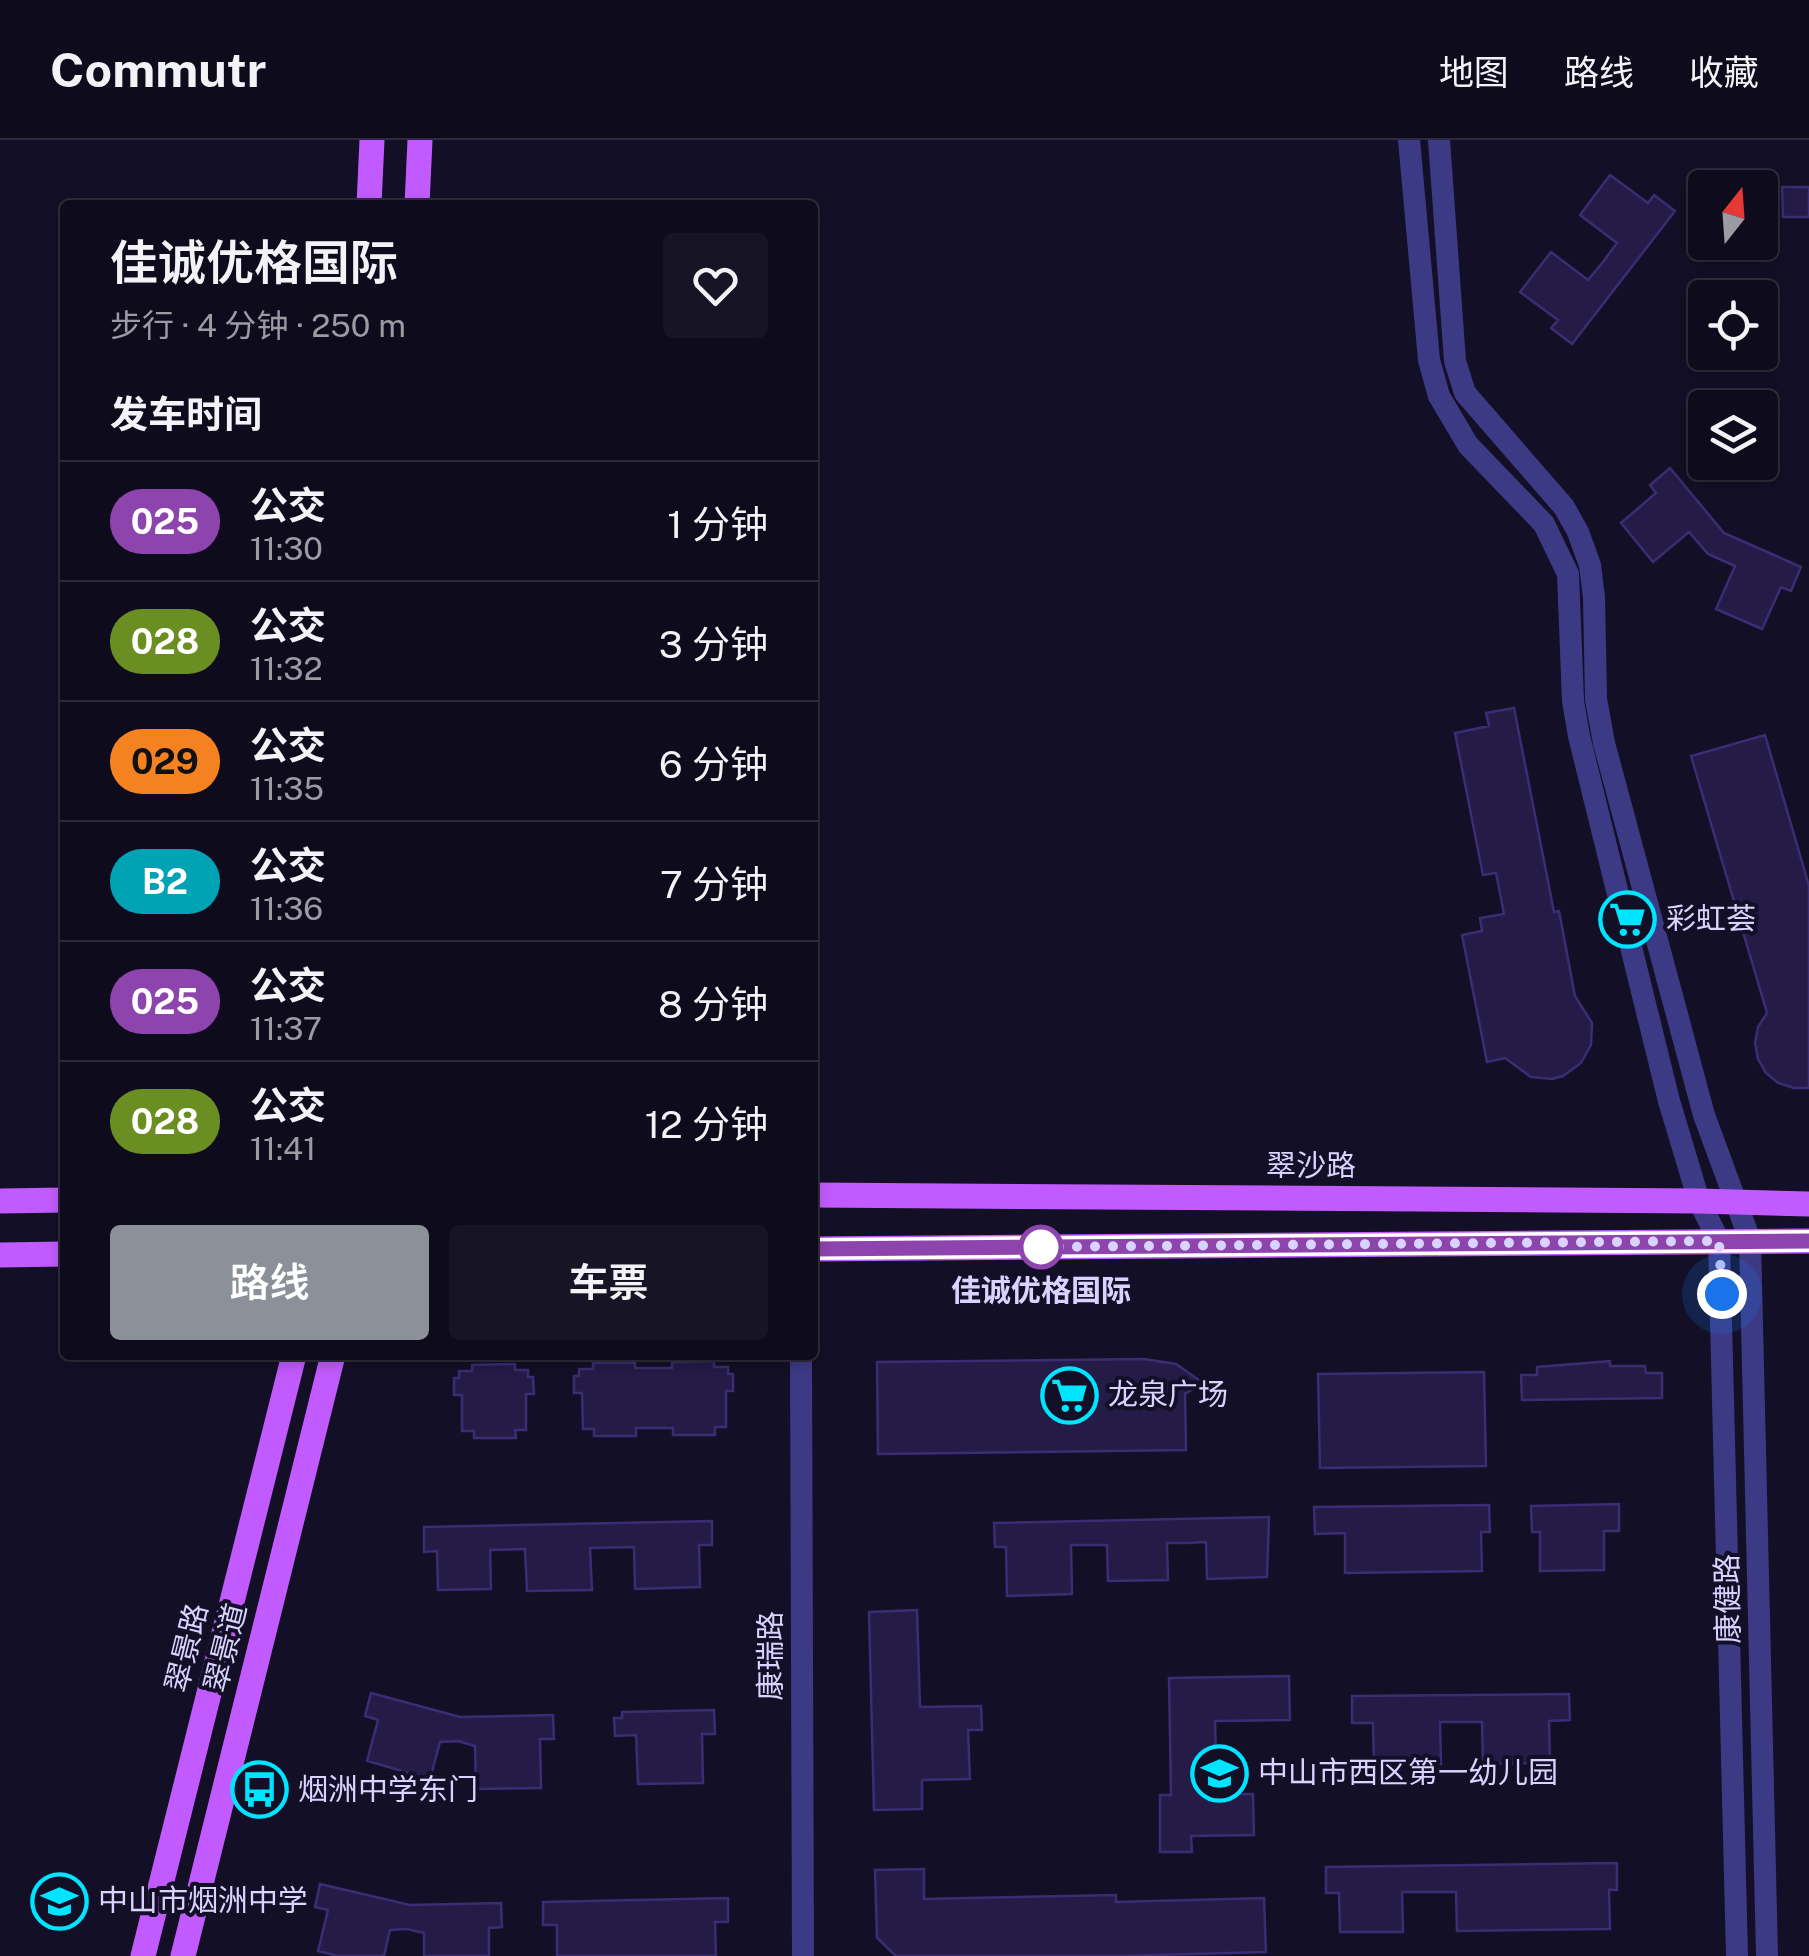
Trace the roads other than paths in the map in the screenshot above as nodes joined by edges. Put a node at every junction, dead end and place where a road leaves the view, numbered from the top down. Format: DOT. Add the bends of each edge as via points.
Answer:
graph roads {
  1 [pos="372,140"];
  2 [pos="420,140"];
  3 [pos="1409,140"];
  4 [pos="1439,140"];
  5 [pos="369,200"];
  6 [pos="417,200"];
  7 [pos="1641,879"];
  8 [pos="1616,884"];
  9 [pos="818,1195"];
  10 [pos="60,1200"];
  11 [pos="1699,1200"];
  12 [pos="0,1201"];
  13 [pos="1736,1201"];
  14 [pos="1809,1204"];
  15 [pos="1750,1240"];
  16 [pos="1719,1241"];
  17 [pos="1809,1241"];
  18 [pos="818,1250"];
  19 [pos="60,1254"];
  20 [pos="0,1255"];
  21 [pos="293,1360"];
  22 [pos="332,1360"];
  23 [pos="801,1360"];
  24 [pos="187,1951"];
  25 [pos="144,1956"];
  26 [pos="803,1956"];
  27 [pos="1737,1956"];
  28 [pos="1767,1956"];
  1 -- 5 [label="main road"];
  2 -- 6 [label="main road"];
  3 -- 8 [label="street" via="1429,360 1439,396 1468,445 1544,524 1568,574 1572,701"];
  4 -- 7 [label="street, 康健路" via="1455,361 1465,394 1564,507 1590,565 1596,699"];
  7 -- 8 [label="street"];
  7 -- 13 [label="street, 康健路" via="1704,1115"];
  8 -- 11 [label="street"];
  9 -- 11 [label="main road, 翠沙路"];
  10 -- 12 [label="main road"];
  11 -- 13 [label="main road, 翠沙路"];
  11 -- 16 [label="street"];
  13 -- 14 [label="main road, 翠沙路"];
  13 -- 15 [label="street, 康健路"];
  15 -- 16 [label="main road"];
  15 -- 17 [label="main road"];
  15 -- 28 [label="street, 康健路"];
  16 -- 18 [label="main road"];
  16 -- 27 [label="street, 康健路"];
  19 -- 20 [label="main road"];
  21 -- 25 [label="main road, 翠景路"];
  22 -- 24 [label="main road, 翠景道"];
  23 -- 26 [label="street, 康瑞路"];
}
